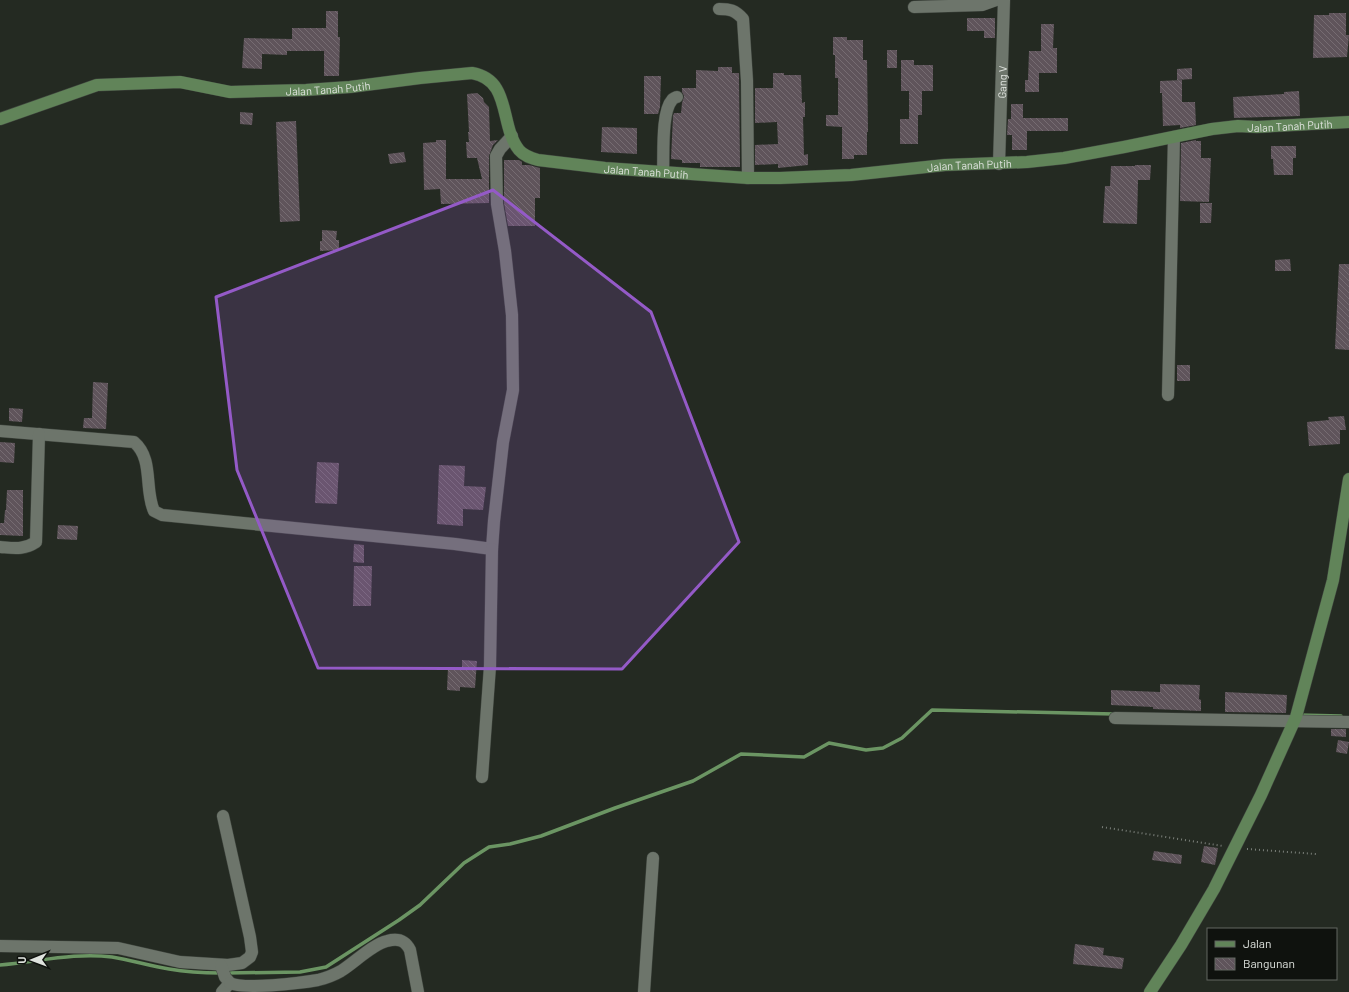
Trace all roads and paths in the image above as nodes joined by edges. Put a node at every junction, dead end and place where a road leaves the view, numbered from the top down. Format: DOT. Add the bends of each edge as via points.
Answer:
graph roads {
  1 [pos="996,0"];
  2 [pos="1004,0"];
  3 [pos="914,7"];
  4 [pos="719,9"];
  5 [pos="677,97"];
  6 [pos="0,119"];
  7 [pos="1349,122"];
  8 [pos="512,136"];
  9 [pos="1174,137"];
  10 [pos="999,164"];
  11 [pos="664,172"];
  12 [pos="748,178"];
  13 [pos="1168,395"];
  14 [pos="0,431"];
  15 [pos="39,434"];
  16 [pos="1349,478"];
  17 [pos="0,547"];
  18 [pos="492,549"];
  19 [pos="1297,715"];
  20 [pos="1115,718"];
  21 [pos="1349,722"];
  22 [pos="482,777"];
  23 [pos="223,816"];
  24 [pos="1102,827"];
  25 [pos="1235,848"];
  26 [pos="1316,854"];
  27 [pos="653,858"];
  28 [pos="0,946"];
  29 [pos="224,977"];
  30 [pos="418,992"];
  31 [pos="644,992"];
  32 [pos="1150,992"];
  1 -- 3 [label="street" via="982,5"];
  2 -- 10 [label="street, Gang V"];
  4 -- 12 [label="street" via="732,9 743,19 747,81"];
  5 -- 11 [label="street" via="672,100 665,116"];
  6 -- 8 [label="street, Jalan Tanah Putih" via="97,85 180,82 230,92 306,90 472,73 486,77 493,85 503,102"];
  7 -- 9 [label="street, Jalan Tanah Putih" via="1238,126"];
  8 -- 11 [label="street, Jalan Tanah Putih" via="518,149 538,160"];
  8 -- 18 [label="street" via="496,156 497,204 512,315 513,390 503,442"];
  9 -- 10 [label="street, Jalan Tanah Putih" via="1064,158"];
  9 -- 13 [label="street"];
  10 -- 12 [label="street, Jalan Tanah Putih" via="945,165 852,175"];
  11 -- 12 [label="street, Jalan Tanah Putih"];
  14 -- 15 [label="street"];
  15 -- 17 [label="street" via="36,542 28,547"];
  15 -- 18 [label="street" via="134,442 143,452 150,502 154,511 162,515"];
  16 -- 19 [label="street" via="1334,580"];
  18 -- 22 [label="street" via="490,666"];
  19 -- 20 [label="street"];
  19 -- 21 [label="street"];
  19 -- 25 [label="street"];
  23 -- 29 [label="street" via="252,952 248,960 228,966"];
  24 -- 25 [label="path"];
  25 -- 26 [label="path"];
  25 -- 32 [label="street" via="1181,945"];
  27 -- 31 [label="street"];
  28 -- 29 [label="street" via="118,948 180,962"];
  29 -- 30 [label="street" via="239,985 278,985 319,980 340,972 378,944 399,939 407,944 410,950"];
}
